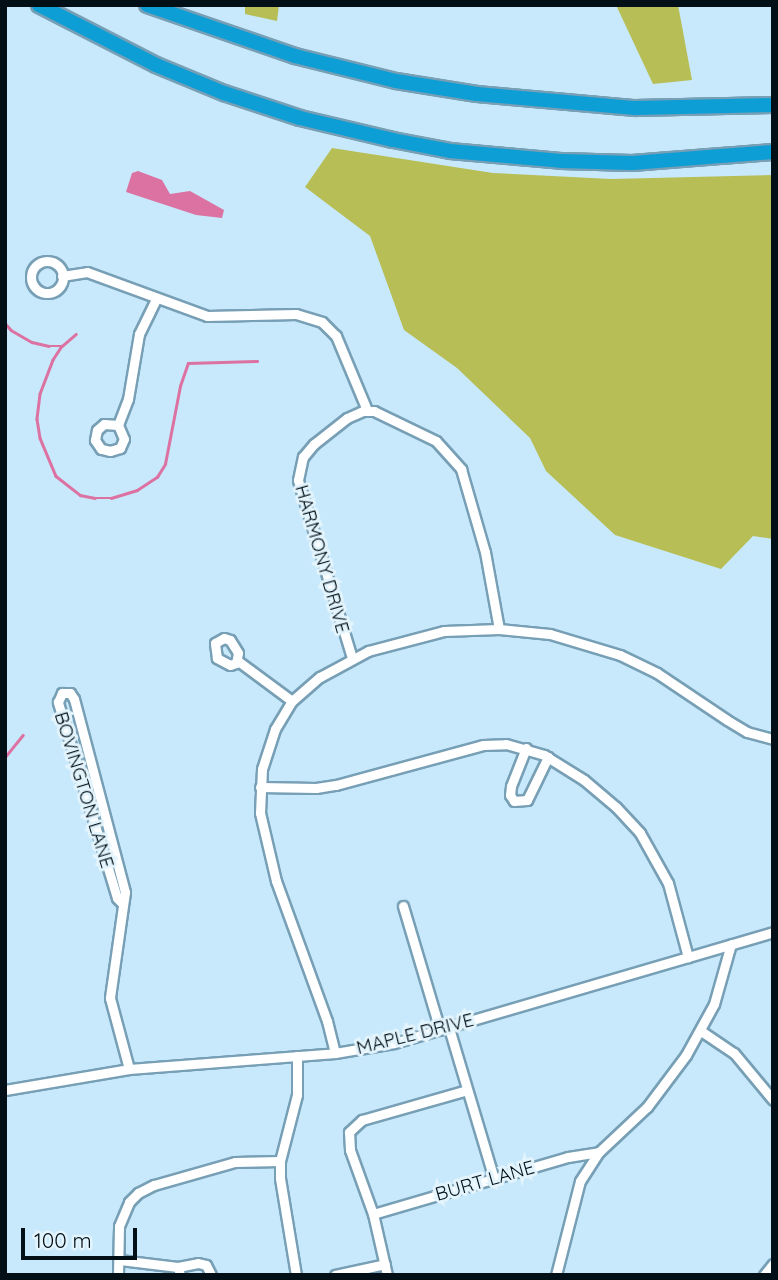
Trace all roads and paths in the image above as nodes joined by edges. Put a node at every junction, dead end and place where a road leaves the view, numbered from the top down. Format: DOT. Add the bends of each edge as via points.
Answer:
graph roads {
  1 [pos="39,5"];
  2 [pos="147,5"];
  3 [pos="773,105"];
  4 [pos="773,152"];
  5 [pos="62,275"];
  6 [pos="156,299"];
  7 [pos="367,410"];
  8 [pos="118,425"];
  9 [pos="499,629"];
  10 [pos="352,658"];
  11 [pos="238,661"];
  12 [pos="292,701"];
  13 [pos="773,739"];
  14 [pos="526,748"];
  15 [pos="548,757"];
  16 [pos="260,787"];
  17 [pos="109,834"];
  18 [pos="99,836"];
  19 [pos="122,903"];
  20 [pos="402,906"];
  21 [pos="773,932"];
  22 [pos="731,944"];
  23 [pos="688,957"];
  24 [pos="444,1029"];
  25 [pos="701,1031"];
  26 [pos="335,1053"];
  27 [pos="297,1056"];
  28 [pos="129,1069"];
  29 [pos="5,1090"];
  30 [pos="467,1090"];
  31 [pos="773,1100"];
  32 [pos="599,1152"];
  33 [pos="281,1161"];
  34 [pos="494,1180"];
  35 [pos="373,1214"];
  36 [pos="120,1260"];
  37 [pos="385,1264"];
  38 [pos="773,1264"];
  39 [pos="179,1271"];
  40 [pos="118,1275"];
  41 [pos="211,1275"];
  42 [pos="296,1275"];
  43 [pos="335,1275"];
  44 [pos="387,1275"];
  45 [pos="556,1275"];
  46 [pos="764,1275"];
  1 -- 4 [label="highway" via="156,65 224,93 300,118 393,140 561,161 632,163"];
  2 -- 3 [label="highway" via="295,56 396,81 477,94 635,108"];
  5 -- 6 [label="street" via="87,272"];
  6 -- 7 [label="street" via="207,316 296,314 322,323 336,336"];
  6 -- 8 [label="street" via="139,334 128,400"];
  7 -- 9 [label="street" via="436,441 461,469 485,552"];
  7 -- 10 [label="street, HARMONY DRIVE" via="352,414 314,444 299,468 301,497"];
  9 -- 10 [label="street" via="407,638"];
  9 -- 13 [label="street" via="550,634 620,655 657,673 747,732"];
  10 -- 12 [label="street"];
  11 -- 12 [label="street"];
  12 -- 16 [label="street" via="271,740"];
  14 -- 15 [label="street"];
  14 -- 15 [label="street" via="511,786 514,801 527,800"];
  14 -- 16 [label="street" via="483,745 336,785"];
  15 -- 23 [label="street" via="605,798 640,833 668,883"];
  16 -- 26 [label="street" via="262,825 276,881"];
  17 -- 18 [label="street"];
  17 -- 18 [label="street, BOVINGTON LANE" via="74,699 70,693 62,693 58,702"];
  17 -- 19 [label="street, BOVINGTON LANE" via="125,892"];
  18 -- 19 [label="street, BOVINGTON LANE"];
  19 -- 28 [label="street, BOVINGTON LANE" via="110,998"];
  20 -- 24 [label="street"];
  21 -- 22 [label="street, MAPLE DRIVE"];
  22 -- 23 [label="street, MAPLE DRIVE"];
  22 -- 25 [label="street"];
  23 -- 24 [label="street, MAPLE DRIVE"];
  24 -- 26 [label="street, MAPLE DRIVE"];
  24 -- 30 [label="street"];
  25 -- 31 [label="street" via="734,1053"];
  25 -- 32 [label="street" via="647,1107"];
  26 -- 27 [label="street, MAPLE DRIVE"];
  27 -- 28 [label="street, MAPLE DRIVE"];
  27 -- 33 [label="street" via="297,1095"];
  28 -- 29 [label="street, MAPLE DRIVE"];
  30 -- 34 [label="street"];
  30 -- 35 [label="street" via="353,1125 348,1136 350,1150"];
  32 -- 34 [label="street, BURT LANE"];
  32 -- 45 [label="street" via="580,1181"];
  33 -- 36 [label="street" via="235,1162 138,1193 119,1226"];
  33 -- 42 [label="street" via="281,1194"];
  34 -- 35 [label="street, BURT LANE"];
  35 -- 37 [label="street"];
  36 -- 39 [label="street"];
  36 -- 40 [label="street"];
  37 -- 43 [label="street"];
  37 -- 44 [label="street"];
  38 -- 46 [label="street"];
  39 -- 41 [label="street" via="198,1263 206,1265"];
}
